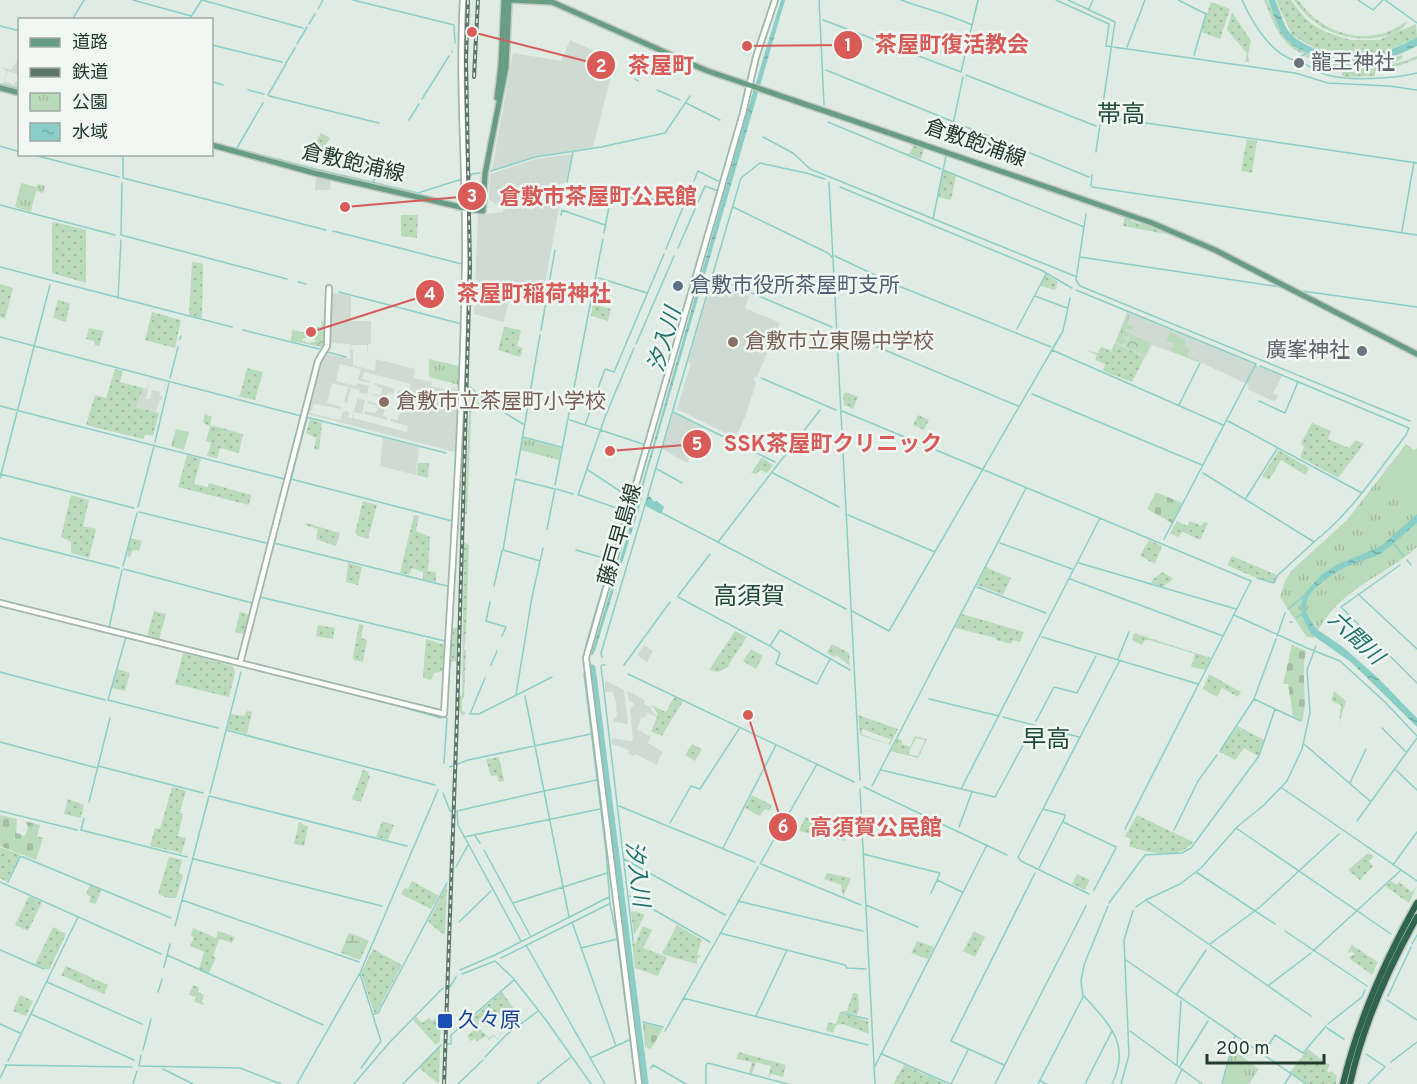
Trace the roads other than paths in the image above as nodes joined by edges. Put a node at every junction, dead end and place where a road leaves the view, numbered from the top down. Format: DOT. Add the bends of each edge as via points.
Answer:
graph roads {
  1 [pos="463,0"];
  2 [pos="507,0"];
  3 [pos="775,0"];
  4 [pos="508,15"];
  5 [pos="502,37"];
  6 [pos="507,63"];
  7 [pos="751,85"];
  8 [pos="0,88"];
  9 [pos="18,92"];
  10 [pos="498,95"];
  11 [pos="492,135"];
  12 [pos="213,145"];
  13 [pos="465,208"];
  14 [pos="329,288"];
  15 [pos="1417,354"];
  16 [pos="0,603"];
  17 [pos="240,663"];
  18 [pos="1417,903"];
  19 [pos="1417,917"];
  20 [pos="639,1084"];
  21 [pos="1343,1084"];
  22 [pos="1350,1084"];
  1 -- 13 [label="street"];
  2 -- 4 [label="main road"];
  2 -- 5 [label="main road"];
  2 -- 7 [label="main road, 倉敷飽浦線" via="552,2 705,70"];
  3 -- 7 [label="street, 藤戸早島線"];
  4 -- 5 [label="main road"];
  4 -- 6 [label="main road"];
  5 -- 10 [label="main road"];
  6 -- 10 [label="main road" via="503,66"];
  6 -- 11 [label="main road"];
  7 -- 15 [label="main road, 倉敷飽浦線" via="1152,223 1215,250"];
  7 -- 20 [label="street, 藤戸早島線" via="586,658"];
  8 -- 9 [label="main road"];
  10 -- 11 [label="main road"];
  11 -- 13 [label="main road" via="483,211"];
  12 -- 13 [label="main road, 倉敷飽浦線"];
  13 -- 17 [label="street" via="464,315 444,714"];
  14 -- 17 [label="street" via="327,346 319,358"];
  16 -- 17 [label="street"];
  18 -- 21 [label="highway" via="1372,994"];
  19 -- 22 [label="highway" via="1376,1004"];
}
